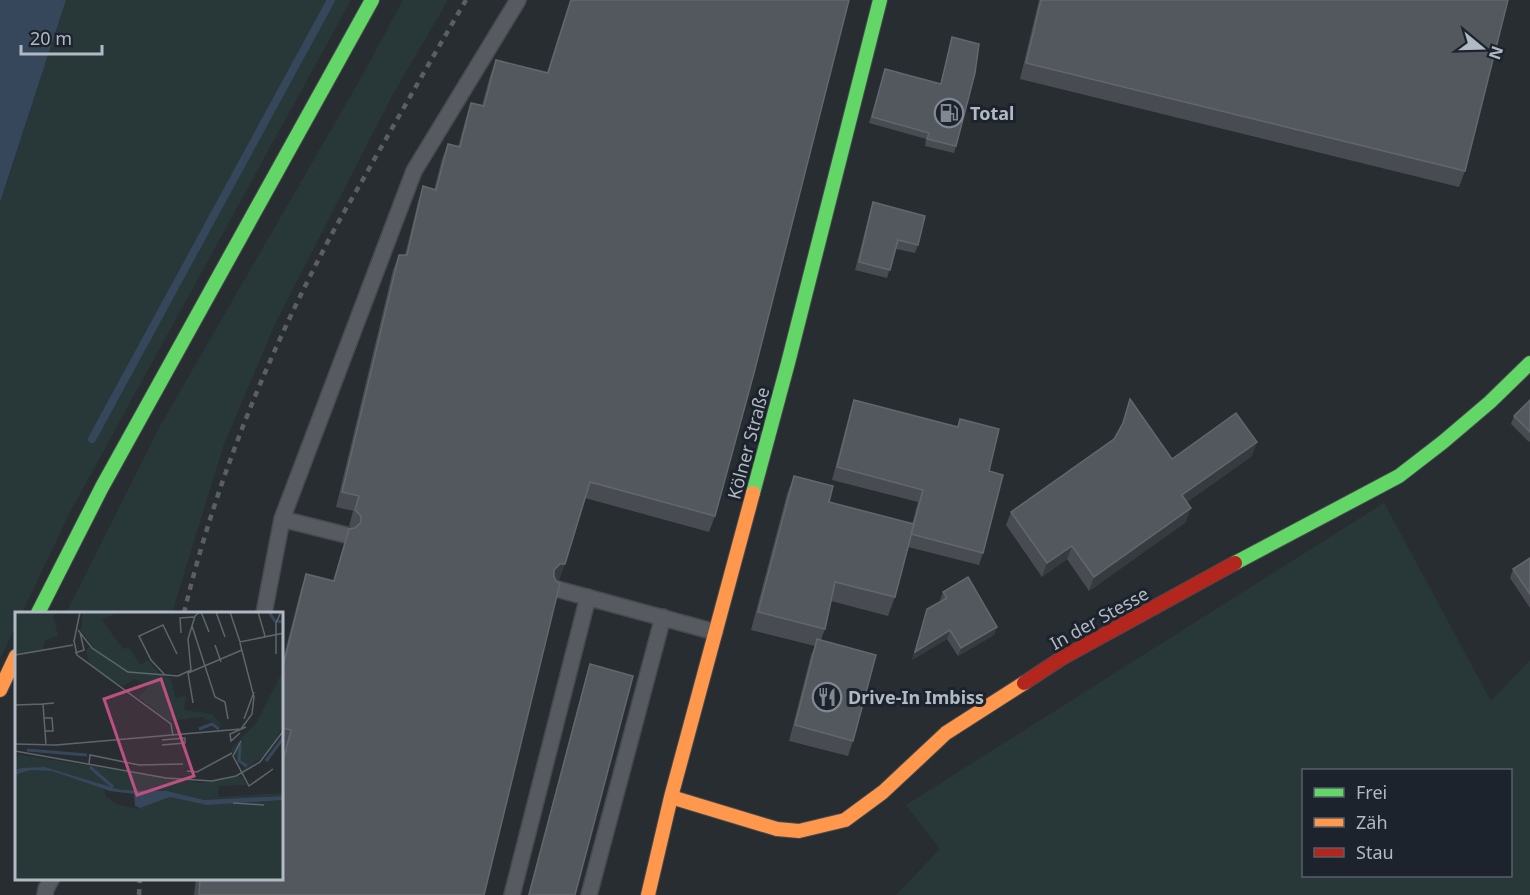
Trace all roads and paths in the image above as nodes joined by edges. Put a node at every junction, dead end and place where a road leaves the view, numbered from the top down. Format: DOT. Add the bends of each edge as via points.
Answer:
graph roads {
  1 [pos="372,0"];
  2 [pos="518,0"];
  3 [pos="880,0"];
  4 [pos="1530,363"];
  5 [pos="282,519"];
  6 [pos="346,535"];
  7 [pos="557,589"];
  8 [pos="588,597"];
  9 [pos="39,612"];
  10 [pos="264,612"];
  11 [pos="663,617"];
  12 [pos="715,632"];
  13 [pos="15,658"];
  14 [pos="0,690"];
  15 [pos="671,797"];
  16 [pos="51,880"];
  17 [pos="45,895"];
  18 [pos="512,895"];
  19 [pos="589,895"];
  20 [pos="648,895"];
  1 -- 9 [label="street" via="102,487"];
  2 -- 5 [label="lane" via="414,171"];
  3 -- 12 [label="street, Kölner Straße"];
  4 -- 15 [label="street, In der Stesse" via="1490,402 1399,476 1062,658 946,734 883,792 845,820 799,831 777,830"];
  5 -- 6 [label="lane"];
  5 -- 10 [label="lane"];
  7 -- 8 [label="lane"];
  8 -- 11 [label="lane"];
  8 -- 18 [label="lane"];
  11 -- 12 [label="lane"];
  11 -- 19 [label="lane"];
  12 -- 15 [label="street, Kölner Straße"];
  13 -- 14 [label="street"];
  15 -- 20 [label="street, Kölner Straße"];
  16 -- 17 [label="lane"];
}
